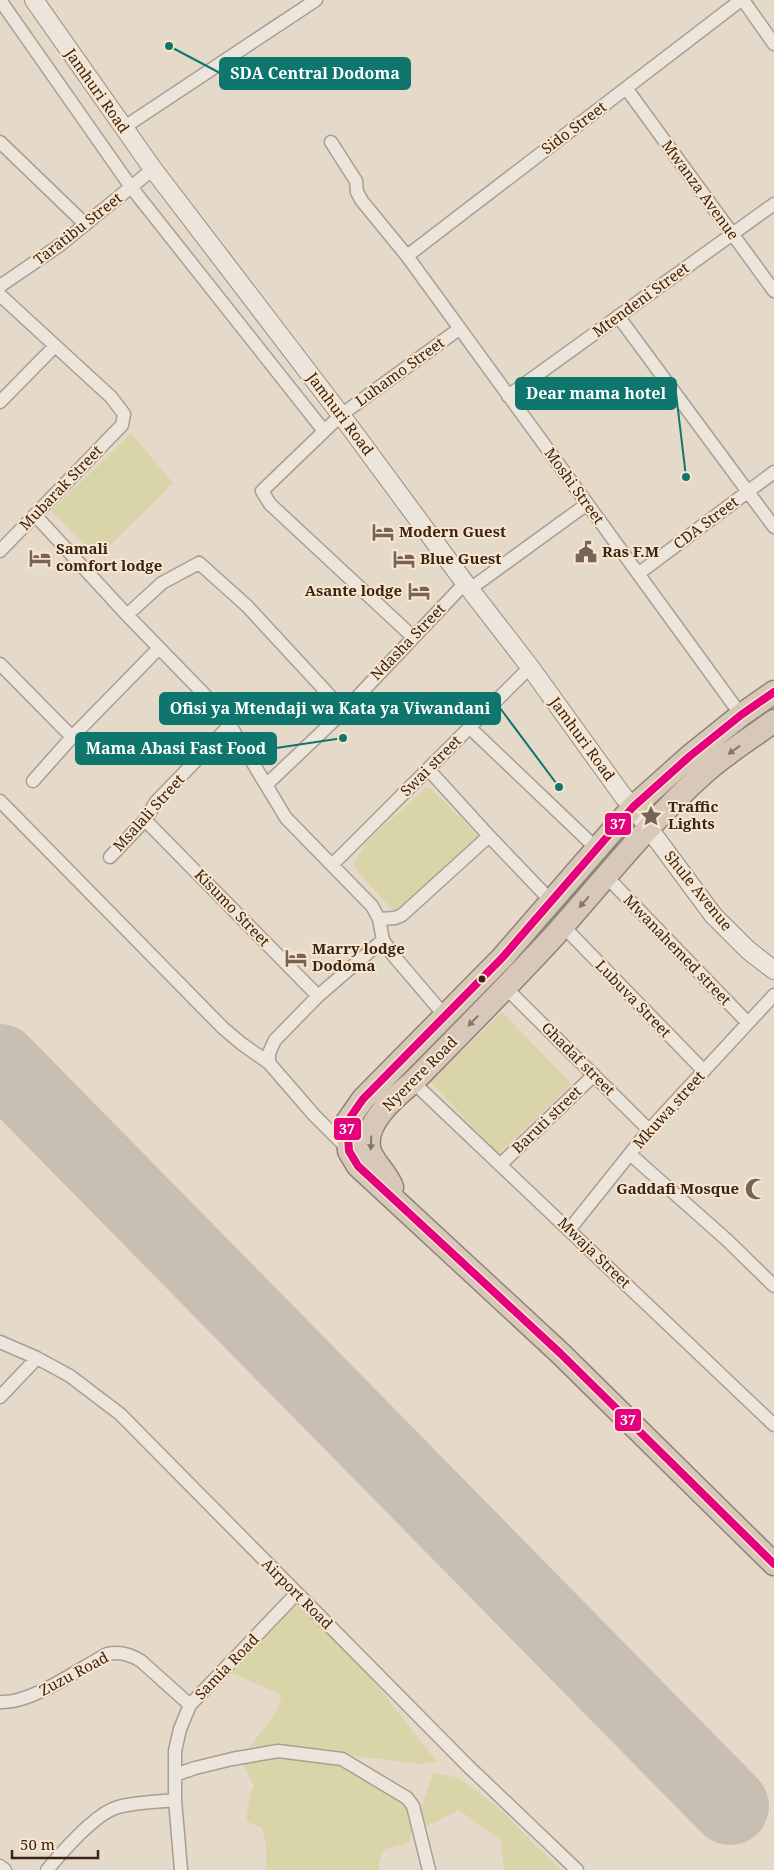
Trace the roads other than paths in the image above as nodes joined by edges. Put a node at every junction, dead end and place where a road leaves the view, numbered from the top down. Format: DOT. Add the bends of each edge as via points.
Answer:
graph roads {
  1 [pos="0,0"];
  2 [pos="34,0"];
  3 [pos="316,0"];
  4 [pos="742,0"];
  5 [pos="774,44"];
  6 [pos="626,88"];
  7 [pos="123,128"];
  8 [pos="0,142"];
  9 [pos="331,142"];
  10 [pos="153,169"];
  11 [pos="131,187"];
  12 [pos="774,204"];
  13 [pos="85,224"];
  14 [pos="732,233"];
  15 [pos="407,256"];
  16 [pos="0,286"];
  17 [pos="774,291"];
  18 [pos="0,295"];
  19 [pos="618,316"];
  20 [pos="459,329"];
  21 [pos="55,346"];
  22 [pos="508,396"];
  23 [pos="0,402"];
  24 [pos="341,414"];
  25 [pos="324,431"];
  26 [pos="774,472"];
  27 [pos="748,492"];
  28 [pos="587,504"];
  29 [pos="35,515"];
  30 [pos="774,527"];
  31 [pos="0,551"];
  32 [pos="638,574"];
  33 [pos="468,586"];
  34 [pos="127,615"];
  35 [pos="413,637"];
  36 [pos="158,648"];
  37 [pos="0,664"];
  38 [pos="530,667"];
  39 [pos="774,692"];
  40 [pos="344,711"];
  41 [pos="741,715"];
  42 [pos="774,722"];
  43 [pos="230,725"];
  44 [pos="469,728"];
  45 [pos="72,737"];
  46 [pos="428,769"];
  47 [pos="33,780"];
  48 [pos="266,785"];
  49 [pos="0,801"];
  50 [pos="633,807"];
  51 [pos="145,820"];
  52 [pos="648,828"];
  53 [pos="489,836"];
  54 [pos="597,849"];
  55 [pos="110,857"];
  56 [pos="332,865"];
  57 [pos="606,876"];
  58 [pos="552,902"];
  59 [pos="379,919"];
  60 [pos="563,926"];
  61 [pos="383,940"];
  62 [pos="774,970"];
  63 [pos="506,988"];
  64 [pos="774,995"];
  65 [pos="318,996"];
  66 [pos="445,1016"];
  67 [pos="748,1023"];
  68 [pos="269,1064"];
  69 [pos="704,1071"];
  70 [pos="594,1075"];
  71 [pos="413,1082"];
  72 [pos="649,1130"];
  73 [pos="350,1151"];
  74 [pos="630,1154"];
  75 [pos="500,1165"];
  76 [pos="398,1202"];
  77 [pos="569,1230"];
  78 [pos="774,1286"];
  79 [pos="0,1342"];
  80 [pos="37,1358"];
  81 [pos="0,1397"];
  82 [pos="774,1425"];
  83 [pos="774,1564"];
  84 [pos="296,1594"];
  85 [pos="0,1702"];
  86 [pos="190,1705"];
  87 [pos="175,1775"];
  88 [pos="175,1800"];
  89 [pos="0,1866"];
  90 [pos="5,1870"];
  91 [pos="47,1870"];
  92 [pos="182,1870"];
  93 [pos="429,1870"];
  94 [pos="577,1870"];
  1 -- 11 [label="street"];
  2 -- 7 [label="main road, Jamhuri Road"];
  3 -- 7 [label="street"];
  4 -- 5 [label="street"];
  4 -- 6 [label="street, Sido Street"];
  6 -- 14 [label="street, Mwanza Avenue"];
  6 -- 15 [label="street, Sido Street"];
  7 -- 10 [label="main road, Jamhuri Road"];
  8 -- 13 [label="street"];
  9 -- 15 [label="street, Moshi Street" via="356,180 362,201"];
  10 -- 11 [label="street, Taratibu Street"];
  10 -- 24 [label="main road, Jamhuri Road"];
  11 -- 13 [label="street, Taratibu Street"];
  11 -- 25 [label="street"];
  12 -- 14 [label="street, Mtendeni Street"];
  13 -- 16 [label="street, Taratibu Street"];
  14 -- 17 [label="street, Mwanza Avenue"];
  14 -- 19 [label="street, Mtendeni Street"];
  15 -- 20 [label="street, Moshi Street"];
  18 -- 21 [label="street"];
  19 -- 22 [label="street, Mtendeni Street"];
  19 -- 27 [label="street"];
  20 -- 22 [label="street, Moshi Street"];
  20 -- 24 [label="street, Luhamo Street"];
  21 -- 23 [label="street"];
  21 -- 29 [label="street, Mubarak Street" via="124,414 122,425"];
  22 -- 28 [label="street, Moshi Street"];
  24 -- 25 [label="street, Luhamo Street"];
  24 -- 33 [label="main road, Jamhuri Road"];
  25 -- 35 [label="street, Luhamo Street" via="262,491 270,504"];
  26 -- 27 [label="street, CDA Street"];
  27 -- 30 [label="street"];
  27 -- 32 [label="street, CDA Street"];
  28 -- 32 [label="street, Moshi Street"];
  28 -- 33 [label="street, Ndasha Street"];
  29 -- 31 [label="street, Mubarak Street"];
  29 -- 34 [label="street"];
  32 -- 41 [label="street, Moshi Street"];
  33 -- 35 [label="street, Ndasha Street"];
  33 -- 38 [label="main road, Jamhuri Road"];
  34 -- 36 [label="street"];
  34 -- 40 [label="street" via="162,582 199,563 247,606"];
  35 -- 40 [label="street, Ndasha Street"];
  36 -- 43 [label="street"];
  36 -- 45 [label="street"];
  37 -- 45 [label="street"];
  38 -- 44 [label="street, Swai street"];
  38 -- 50 [label="main road, Jamhuri Road"];
  39 -- 41 [label="highway, Nyerere Road"];
  40 -- 48 [label="street, Ndasha Street"];
  41 -- 50 [label="highway, Nyerere Road" via="666,775"];
  42 -- 52 [label="highway, Nyerere Road, one-way" via="705,772"];
  43 -- 48 [label="street"];
  43 -- 51 [label="street, Msalali Street" via="156,802"];
  44 -- 46 [label="street, Swai street"];
  44 -- 54 [label="street"];
  45 -- 47 [label="street"];
  46 -- 53 [label="street"];
  46 -- 56 [label="street, Swai street"];
  48 -- 56 [label="street" via="286,818"];
  49 -- 68 [label="street" via="223,1028"];
  50 -- 52 [label="main road, Jamhuri Road"];
  50 -- 54 [label="highway, Nyerere Road"];
  51 -- 55 [label="street, Msalali Street"];
  51 -- 65 [label="street, Kisumo Street"];
  52 -- 57 [label="highway, Nyerere Road"];
  52 -- 62 [label="main road, Shule Avenue" via="713,915 748,950"];
  53 -- 58 [label="street"];
  53 -- 59 [label="street" via="402,915"];
  54 -- 58 [label="highway, Nyerere Road"];
  56 -- 59 [label="street" via="372,906"];
  57 -- 60 [label="highway, Nyerere Road, one-way"];
  57 -- 67 [label="street, Mwanahemed street"];
  58 -- 66 [label="highway, Nyerere Road"];
  59 -- 61 [label="street"];
  60 -- 63 [label="highway, Nyerere Road"];
  60 -- 69 [label="street, Lubuva Street"];
  61 -- 65 [label="street"];
  61 -- 66 [label="street"];
  63 -- 70 [label="street, Ghadaf street"];
  63 -- 71 [label="highway, Nyerere Road, one-way"];
  64 -- 67 [label="street, Mkuwa street"];
  65 -- 68 [label="street" via="275,1040 269,1053"];
  66 -- 73 [label="highway, Nyerere Road" via="362,1099 347,1122"];
  67 -- 69 [label="street, Mkuwa street"];
  68 -- 73 [label="street"];
  69 -- 72 [label="street, Mkuwa street"];
  70 -- 72 [label="street, Ghadaf street"];
  70 -- 75 [label="street, Baruti street"];
  71 -- 75 [label="street, Mwaja Street"];
  71 -- 76 [label="highway, Nyerere Road, one-way" via="375,1121 369,1142 371,1153 389,1178"];
  72 -- 74 [label="street, Mkuwa street"];
  73 -- 76 [label="highway, Nyerere Road" via="358,1166"];
  74 -- 77 [label="street, Mkuwa street"];
  74 -- 78 [label="street"];
  75 -- 77 [label="street, Mwaja Street"];
  76 -- 83 [label="highway" via="560,1353"];
  77 -- 82 [label="street, Mwaja Street"];
  79 -- 80 [label="street, Airport Road"];
  80 -- 81 [label="street"];
  80 -- 84 [label="street, Airport Road" via="70,1376 120,1414"];
  84 -- 86 [label="street, Samia Road"];
  84 -- 94 [label="street, Airport Road"];
  85 -- 86 [label="street, Zuzu Road" via="34,1695 115,1652 133,1656"];
  86 -- 87 [label="street, Samia Road" via="175,1751"];
  87 -- 88 [label="street, Samia Road"];
  87 -- 93 [label="street" via="232,1759 278,1751 342,1759 399,1792 413,1806"];
  88 -- 91 [label="street" via="118,1807 102,1814"];
  88 -- 92 [label="street, Samia Road"];
  89 -- 90 [label="street"];
}
